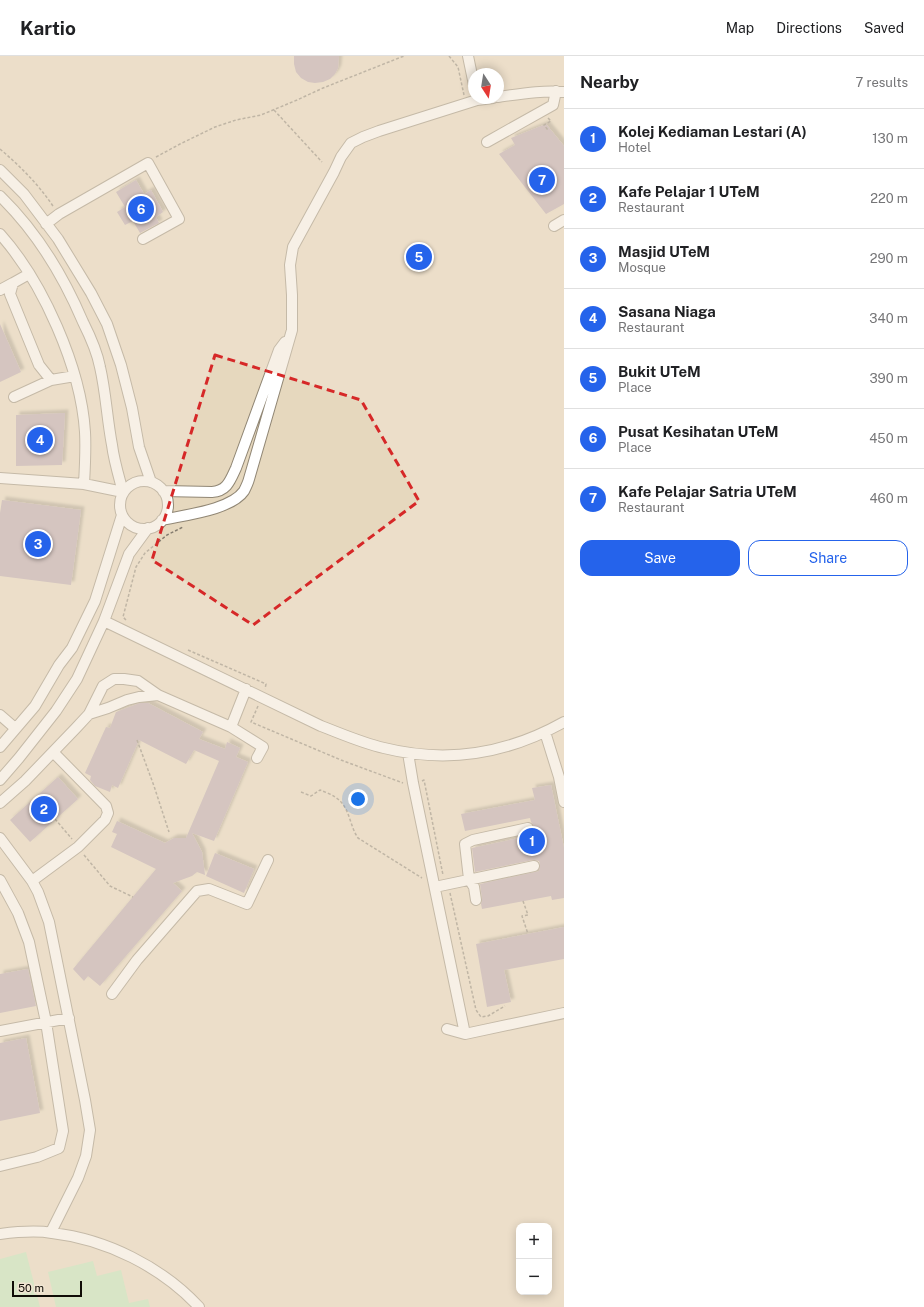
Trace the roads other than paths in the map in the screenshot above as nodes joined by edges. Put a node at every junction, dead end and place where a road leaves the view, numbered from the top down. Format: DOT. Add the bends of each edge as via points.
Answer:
graph roads {
  1 [pos="468,56"];
  2 [pos="470,68"];
  3 [pos="560,91"];
  4 [pos="504,96"];
  5 [pos="468,102"];
  6 [pos="487,142"];
  7 [pos="0,170"];
  8 [pos="0,196"];
  9 [pos="564,220"];
  10 [pos="46,224"];
  11 [pos="554,226"];
  12 [pos="0,234"];
  13 [pos="143,239"];
  14 [pos="30,274"];
  15 [pos="13,283"];
  16 [pos="0,290"];
  17 [pos="292,330"];
  18 [pos="74,376"];
  19 [pos="51,380"];
  20 [pos="14,397"];
  21 [pos="0,478"];
  22 [pos="151,482"];
  23 [pos="84,484"];
  24 [pos="163,491"];
  25 [pos="123,492"];
  26 [pos="122,515"];
  27 [pos="162,520"];
  28 [pos="148,528"];
  29 [pos="104,621"];
  30 [pos="246,689"];
  31 [pos="158,695"];
  32 [pos="88,714"];
  33 [pos="0,715"];
  34 [pos="564,722"];
  35 [pos="231,727"];
  36 [pos="16,728"];
  37 [pos="545,732"];
  38 [pos="0,747"];
  39 [pos="53,752"];
  40 [pos="408,753"];
  41 [pos="258,758"];
  42 [pos="0,780"];
  43 [pos="564,802"];
  44 [pos="0,804"];
  45 [pos="528,828"];
  46 [pos="0,838"];
  47 [pos="268,860"];
  48 [pos="534,866"];
  49 [pos="470,879"];
  50 [pos="0,880"];
  51 [pos="32,881"];
  52 [pos="435,887"];
  53 [pos="476,900"];
  54 [pos="112,994"];
  55 [pos="564,1013"];
  56 [pos="69,1018"];
  57 [pos="46,1022"];
  58 [pos="447,1029"];
  59 [pos="0,1031"];
  60 [pos="465,1034"];
  61 [pos="0,1166"];
  62 [pos="51,1232"];
  63 [pos="0,1234"];
  64 [pos="199,1307"];
  1 -- 2 [label="street"];
  3 -- 4 [label="street"];
  3 -- 6 [label="street" via="553,105"];
  5 -- 17 [label="street" via="379,131 351,143 293,247 290,265"];
  7 -- 10 [label="street" via="24,194"];
  8 -- 25 [label="street" via="43,248 76,304 91,338 100,366 112,445"];
  9 -- 11 [label="street"];
  10 -- 13 [label="street" via="148,163 179,219"];
  10 -- 22 [label="street" via="88,287 107,324 121,365 139,447"];
  12 -- 14 [label="street"];
  14 -- 15 [label="street"];
  14 -- 18 [label="street" via="59,331"];
  15 -- 16 [label="street"];
  15 -- 19 [label="street" via="10,294 39,365"];
  17 -- 24 [label="street" via="279,350 228,485 218,492"];
  17 -- 27 [label="street" via="244,491 233,501 211,509"];
  18 -- 19 [label="street"];
  18 -- 23 [label="street" via="85,431"];
  19 -- 20 [label="street"];
  21 -- 23 [label="street"];
  22 -- 24 [label="street"];
  22 -- 25 [label="street" via="135,482"];
  23 -- 25 [label="street"];
  24 -- 27 [label="street" via="168,506"];
  25 -- 26 [label="street" via="120,499"];
  26 -- 28 [label="street" via="133,526"];
  26 -- 36 [label="street" via="95,601 72,648 35,706"];
  27 -- 28 [label="street"];
  28 -- 29 [label="street" via="129,554"];
  29 -- 30 [label="street"];
  29 -- 42 [label="street" via="77,679 60,705"];
  30 -- 35 [label="street"];
  30 -- 40 [label="street" via="321,726 357,740"];
  31 -- 32 [label="street" via="127,700"];
  31 -- 32 [label="street" via="138,681 114,679 103,686"];
  31 -- 35 [label="street"];
  32 -- 39 [label="street"];
  33 -- 36 [label="street"];
  34 -- 37 [label="street"];
  35 -- 41 [label="street" via="263,748"];
  36 -- 38 [label="street"];
  37 -- 40 [label="street" via="529,740 472,754 438,756"];
  37 -- 43 [label="street"];
  39 -- 44 [label="street"];
  39 -- 51 [label="street" via="106,806 107,817 78,847"];
  40 -- 52 [label="street" via="412,783"];
  45 -- 49 [label="street" via="465,844"];
  46 -- 51 [label="street"];
  47 -- 54 [label="street" via="247,904 209,889 197,891"];
  48 -- 49 [label="street"];
  49 -- 52 [label="street"];
  49 -- 53 [label="street"];
  50 -- 57 [label="street" via="18,913 29,942"];
  51 -- 56 [label="street" via="49,922"];
  52 -- 60 [label="street"];
  55 -- 60 [label="street"];
  56 -- 57 [label="street"];
  56 -- 62 [label="street" via="90,1130 86,1156 78,1178"];
  57 -- 59 [label="street"];
  57 -- 61 [label="street" via="63,1131 59,1148 37,1157"];
  58 -- 60 [label="street"];
  62 -- 63 [label="street"];
  62 -- 64 [label="street" via="81,1238 127,1255 173,1283"];
}
